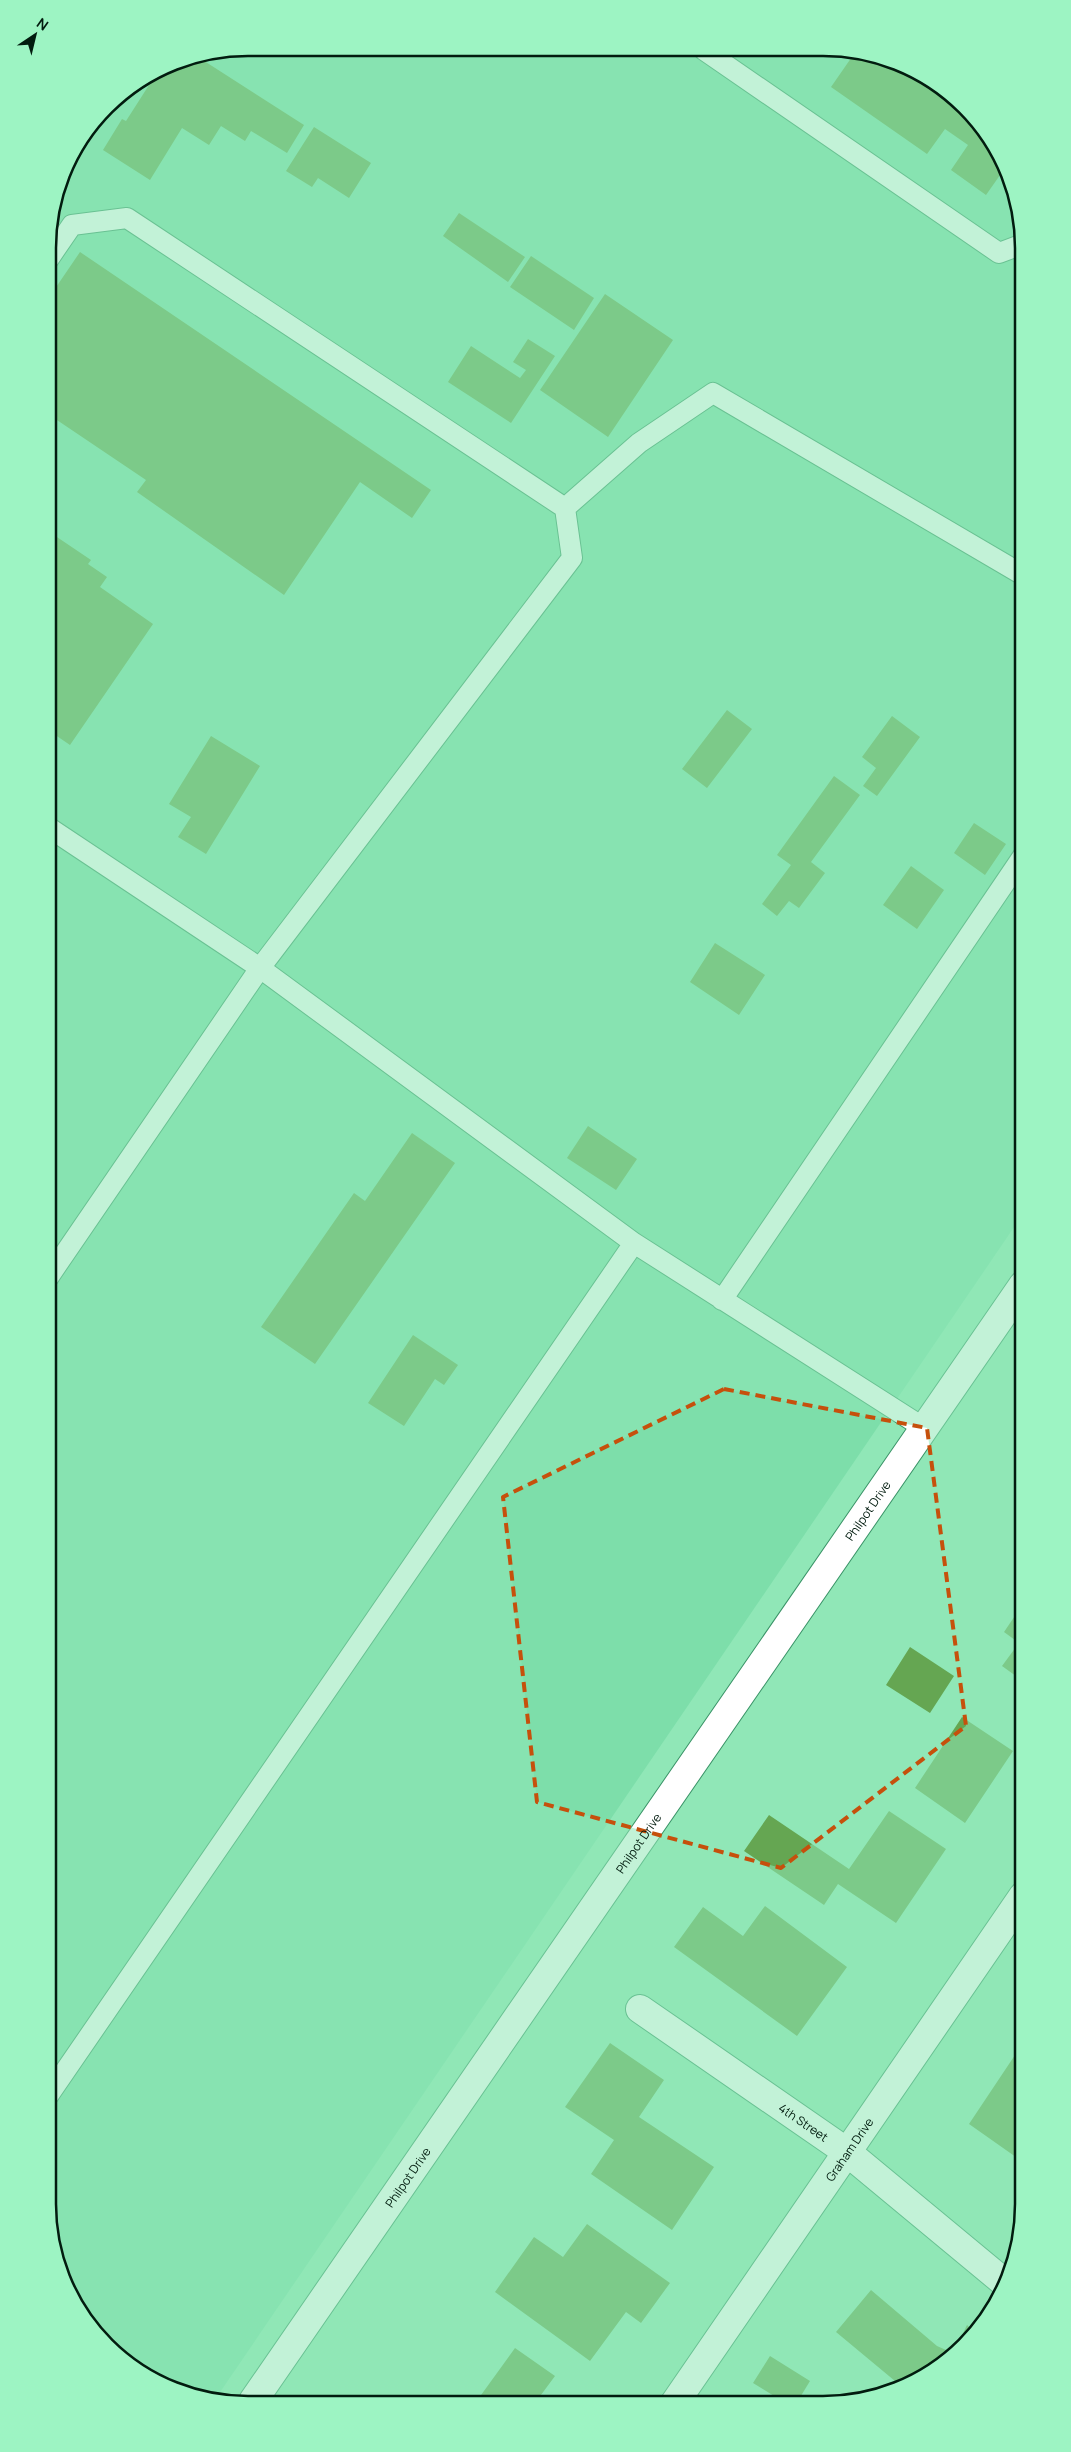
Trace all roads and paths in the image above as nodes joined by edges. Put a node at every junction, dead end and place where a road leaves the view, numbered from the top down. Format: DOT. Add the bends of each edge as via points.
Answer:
graph roads {
  1 [pos="713,56"];
  2 [pos="1015,247"];
  3 [pos="56,248"];
  4 [pos="565,508"];
  5 [pos="1015,570"];
  6 [pos="56,832"];
  7 [pos="1015,868"];
  8 [pos="260,968"];
  9 [pos="634,1243"];
  10 [pos="56,1266"];
  11 [pos="1015,1297"];
  12 [pos="722,1300"];
  13 [pos="924,1428"];
  14 [pos="1015,1908"];
  15 [pos="640,2009"];
  16 [pos="56,2084"];
  17 [pos="847,2152"];
  18 [pos="999,2278"];
  19 [pos="256,2396"];
  20 [pos="679,2396"];
  1 -- 2 [label="lane" via="999,253"];
  3 -- 4 [label="lane" via="72,225 127,218"];
  4 -- 5 [label="lane" via="639,443 713,393"];
  4 -- 8 [label="lane" via="572,558"];
  6 -- 8 [label="lane"];
  7 -- 12 [label="lane"];
  8 -- 9 [label="lane"];
  8 -- 10 [label="lane"];
  9 -- 12 [label="lane"];
  9 -- 16 [label="lane"];
  11 -- 13 [label="street, Philpot Drive"];
  12 -- 13 [label="lane"];
  13 -- 19 [label="street, Philpot Drive"];
  14 -- 17 [label="street, Graham Drive"];
  15 -- 17 [label="street, 4th Street"];
  17 -- 18 [label="street, 4th Street"];
  17 -- 20 [label="street, Graham Drive"];
}
